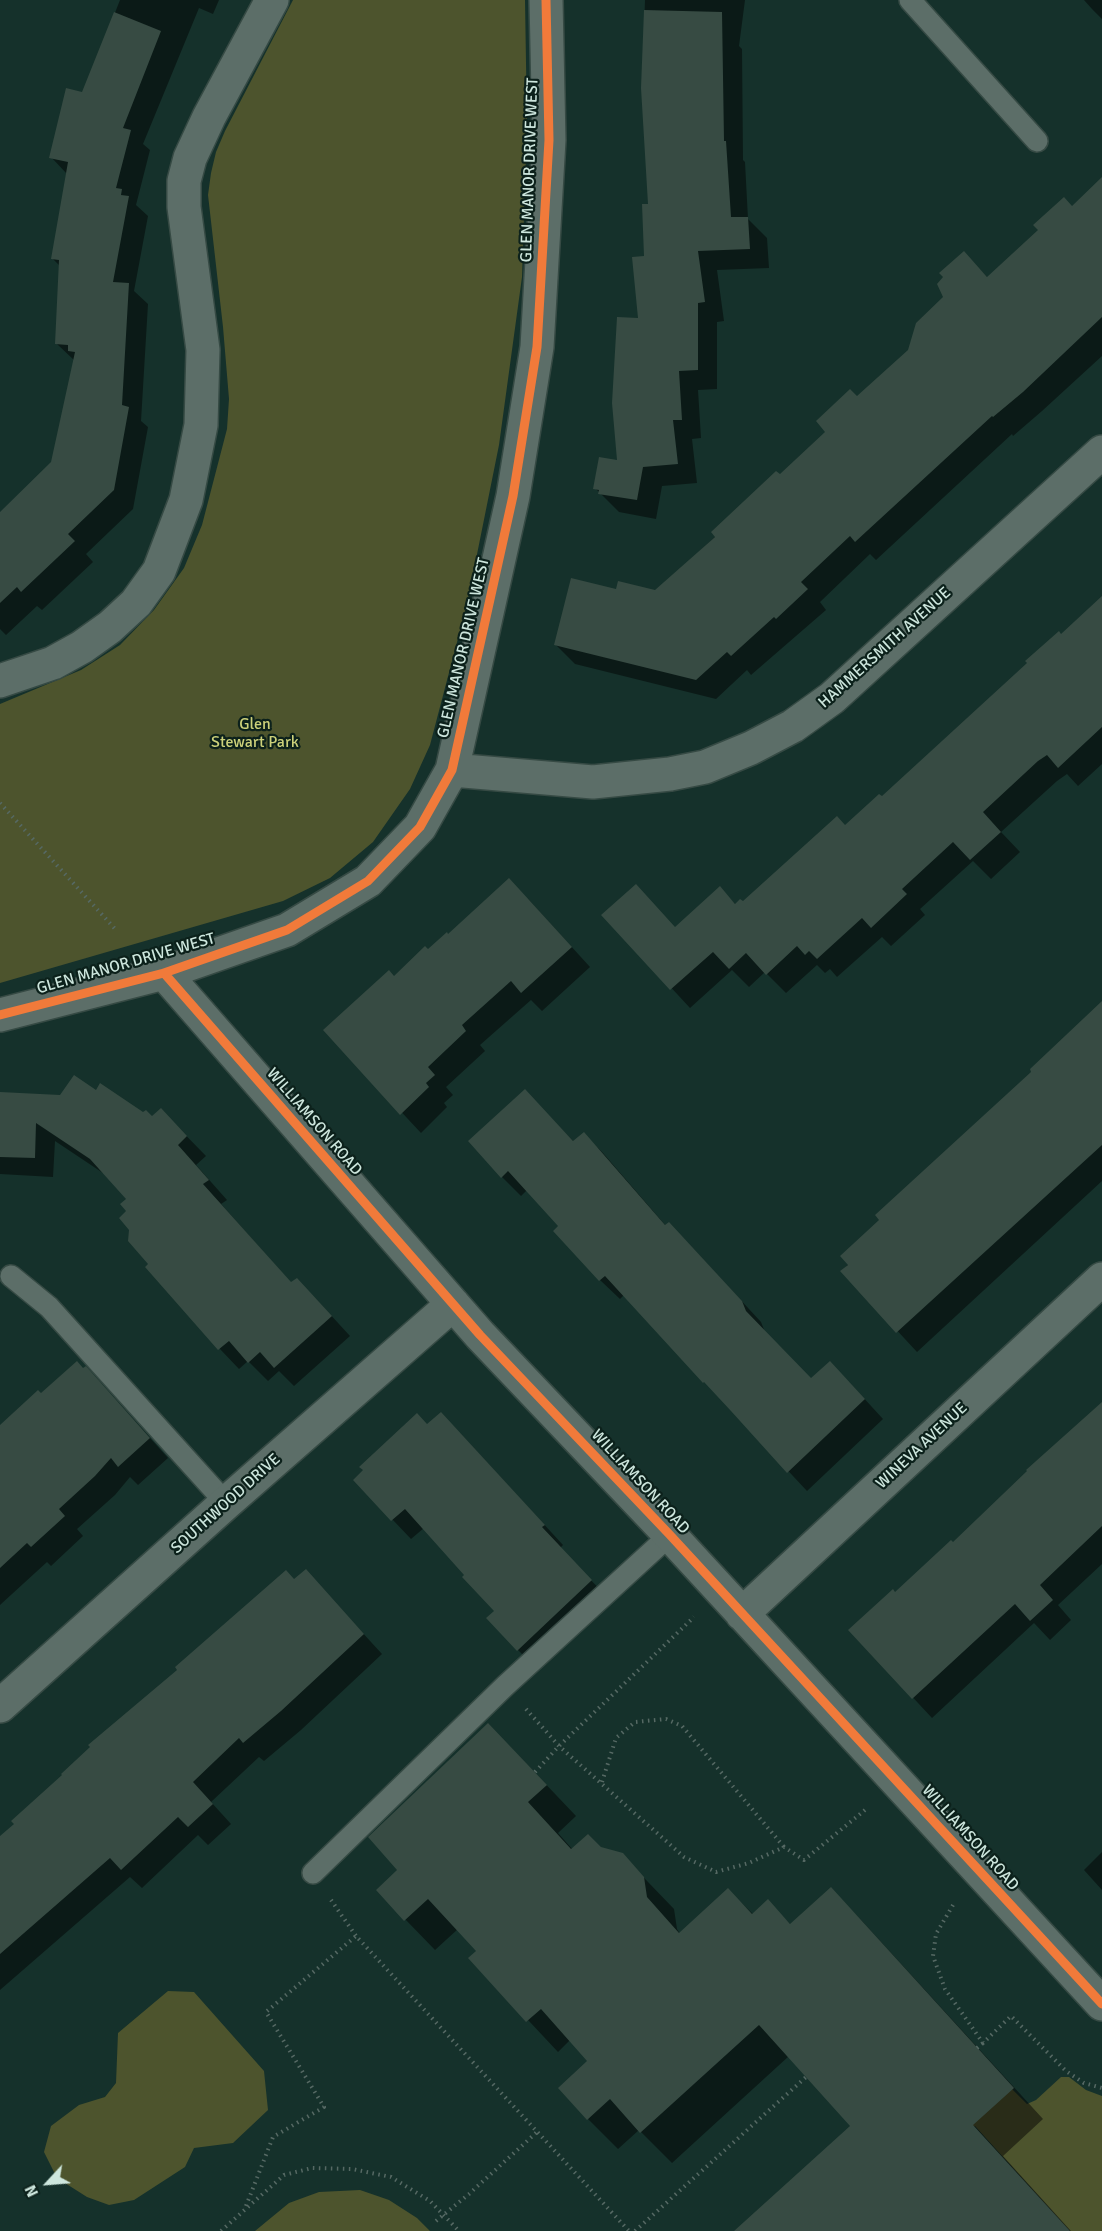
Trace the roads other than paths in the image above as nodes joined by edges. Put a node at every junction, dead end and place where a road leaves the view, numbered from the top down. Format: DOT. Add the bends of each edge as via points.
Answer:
graph roads {
  1 [pos="272,0"];
  2 [pos="546,0"];
  3 [pos="910,0"];
  4 [pos="1037,141"];
  5 [pos="1102,452"];
  6 [pos="0,681"];
  7 [pos="452,770"];
  8 [pos="164,973"];
  9 [pos="0,1015"];
  10 [pos="11,1276"];
  11 [pos="1102,1279"];
  12 [pos="453,1304"];
  13 [pos="226,1503"];
  14 [pos="670,1535"];
  15 [pos="742,1614"];
  16 [pos="0,1706"];
  17 [pos="313,1873"];
  18 [pos="1102,2004"];
  1 -- 6 [label="street" via="209,117 184,181 203,350 201,425 186,500 159,571 136,603 91,641 53,663"];
  2 -- 7 [label="street, GLEN MANOR DRIVE WEST" via="549,140 537,347 513,496"];
  3 -- 4 [label="lane"];
  5 -- 7 [label="street, HAMMERSMITH AVENUE" via="832,698 793,726 751,748 705,766 670,774 593,782"];
  7 -- 8 [label="street, GLEN MANOR DRIVE WEST" via="420,827 368,881 287,930"];
  8 -- 9 [label="street, GLEN MANOR DRIVE WEST"];
  8 -- 12 [label="street, WILLIAMSON ROAD"];
  10 -- 13 [label="lane" via="49,1307"];
  11 -- 15 [label="street, WINEVA AVENUE"];
  12 -- 13 [label="street, SOUTHWOOD DRIVE"];
  12 -- 14 [label="street, WILLIAMSON ROAD"];
  13 -- 16 [label="street, SOUTHWOOD DRIVE"];
  14 -- 15 [label="street, WILLIAMSON ROAD"];
  14 -- 17 [label="lane" via="505,1686"];
  15 -- 18 [label="street, WILLIAMSON ROAD"];
}
